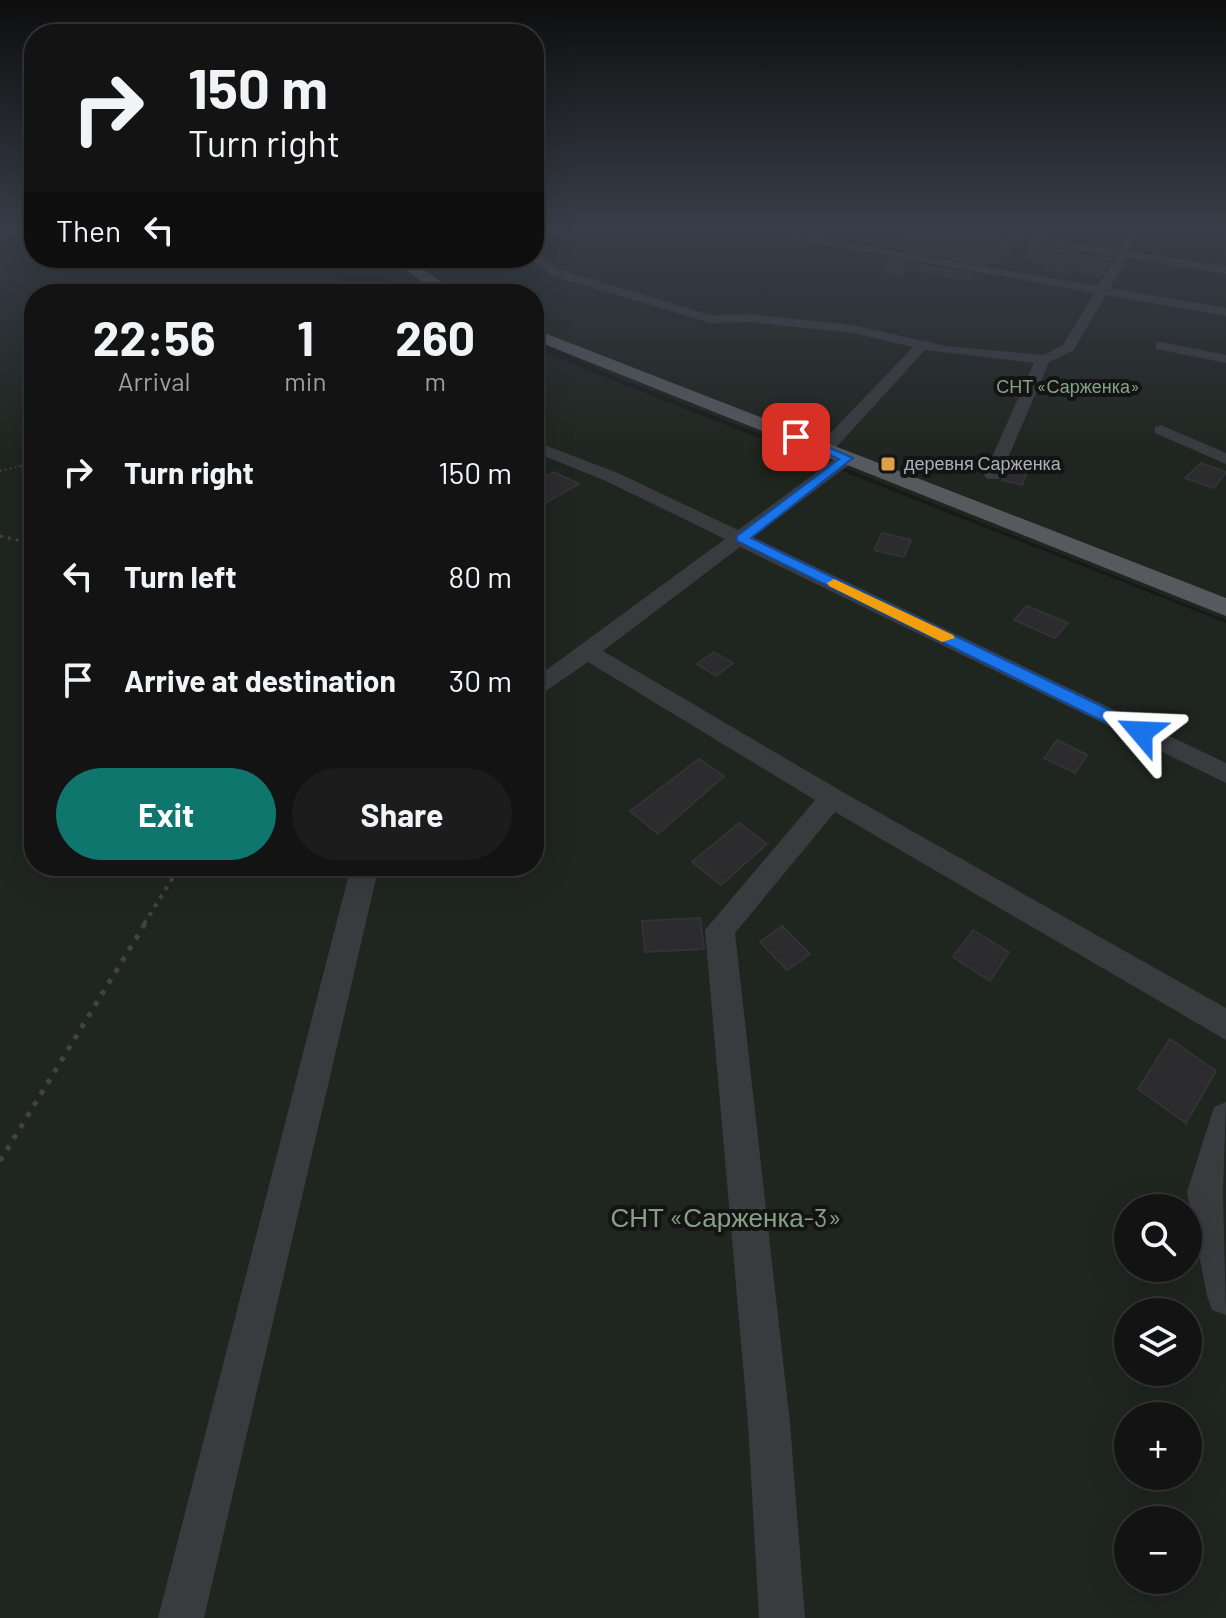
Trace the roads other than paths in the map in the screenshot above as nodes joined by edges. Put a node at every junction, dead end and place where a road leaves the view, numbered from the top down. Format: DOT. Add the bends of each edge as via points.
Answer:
graph roads {
  1 [pos="655,304"];
  2 [pos="1096,304"];
  3 [pos="1174,304"];
  4 [pos="1226,312"];
  5 [pos="544,338"];
  6 [pos="921,346"];
  7 [pos="1161,346"];
  8 [pos="1043,359"];
  9 [pos="1226,359"];
  10 [pos="1161,430"];
  11 [pos="544,450"];
  12 [pos="836,453"];
  13 [pos="1226,459"];
  14 [pos="993,475"];
  15 [pos="742,538"];
  16 [pos="1226,608"];
  17 [pos="588,652"];
  18 [pos="544,684"];
  19 [pos="1226,774"];
  20 [pos="832,798"];
  21 [pos="363,876"];
  22 [pos="1226,1025"];
  23 [pos="1226,1119"];
  24 [pos="1226,1296"];
  25 [pos="181,1618"];
  26 [pos="782,1618"];
  1 -- 6 [label="street" via="699,317 866,330"];
  2 -- 8 [label="street" via="1068,348"];
  3 -- 4 [label="street"];
  5 -- 12 [label="main road"];
  6 -- 8 [label="street"];
  6 -- 12 [label="street"];
  7 -- 9 [label="street"];
  8 -- 14 [label="street"];
  10 -- 13 [label="street"];
  11 -- 15 [label="street"];
  12 -- 15 [label="street"];
  12 -- 16 [label="main road"];
  15 -- 17 [label="street"];
  15 -- 19 [label="street"];
  17 -- 18 [label="street"];
  17 -- 20 [label="street"];
  20 -- 22 [label="street"];
  20 -- 26 [label="street" via="720,930 769,1423"];
  21 -- 25 [label="street"];
  23 -- 24 [label="street" via="1205,1192"];
}
